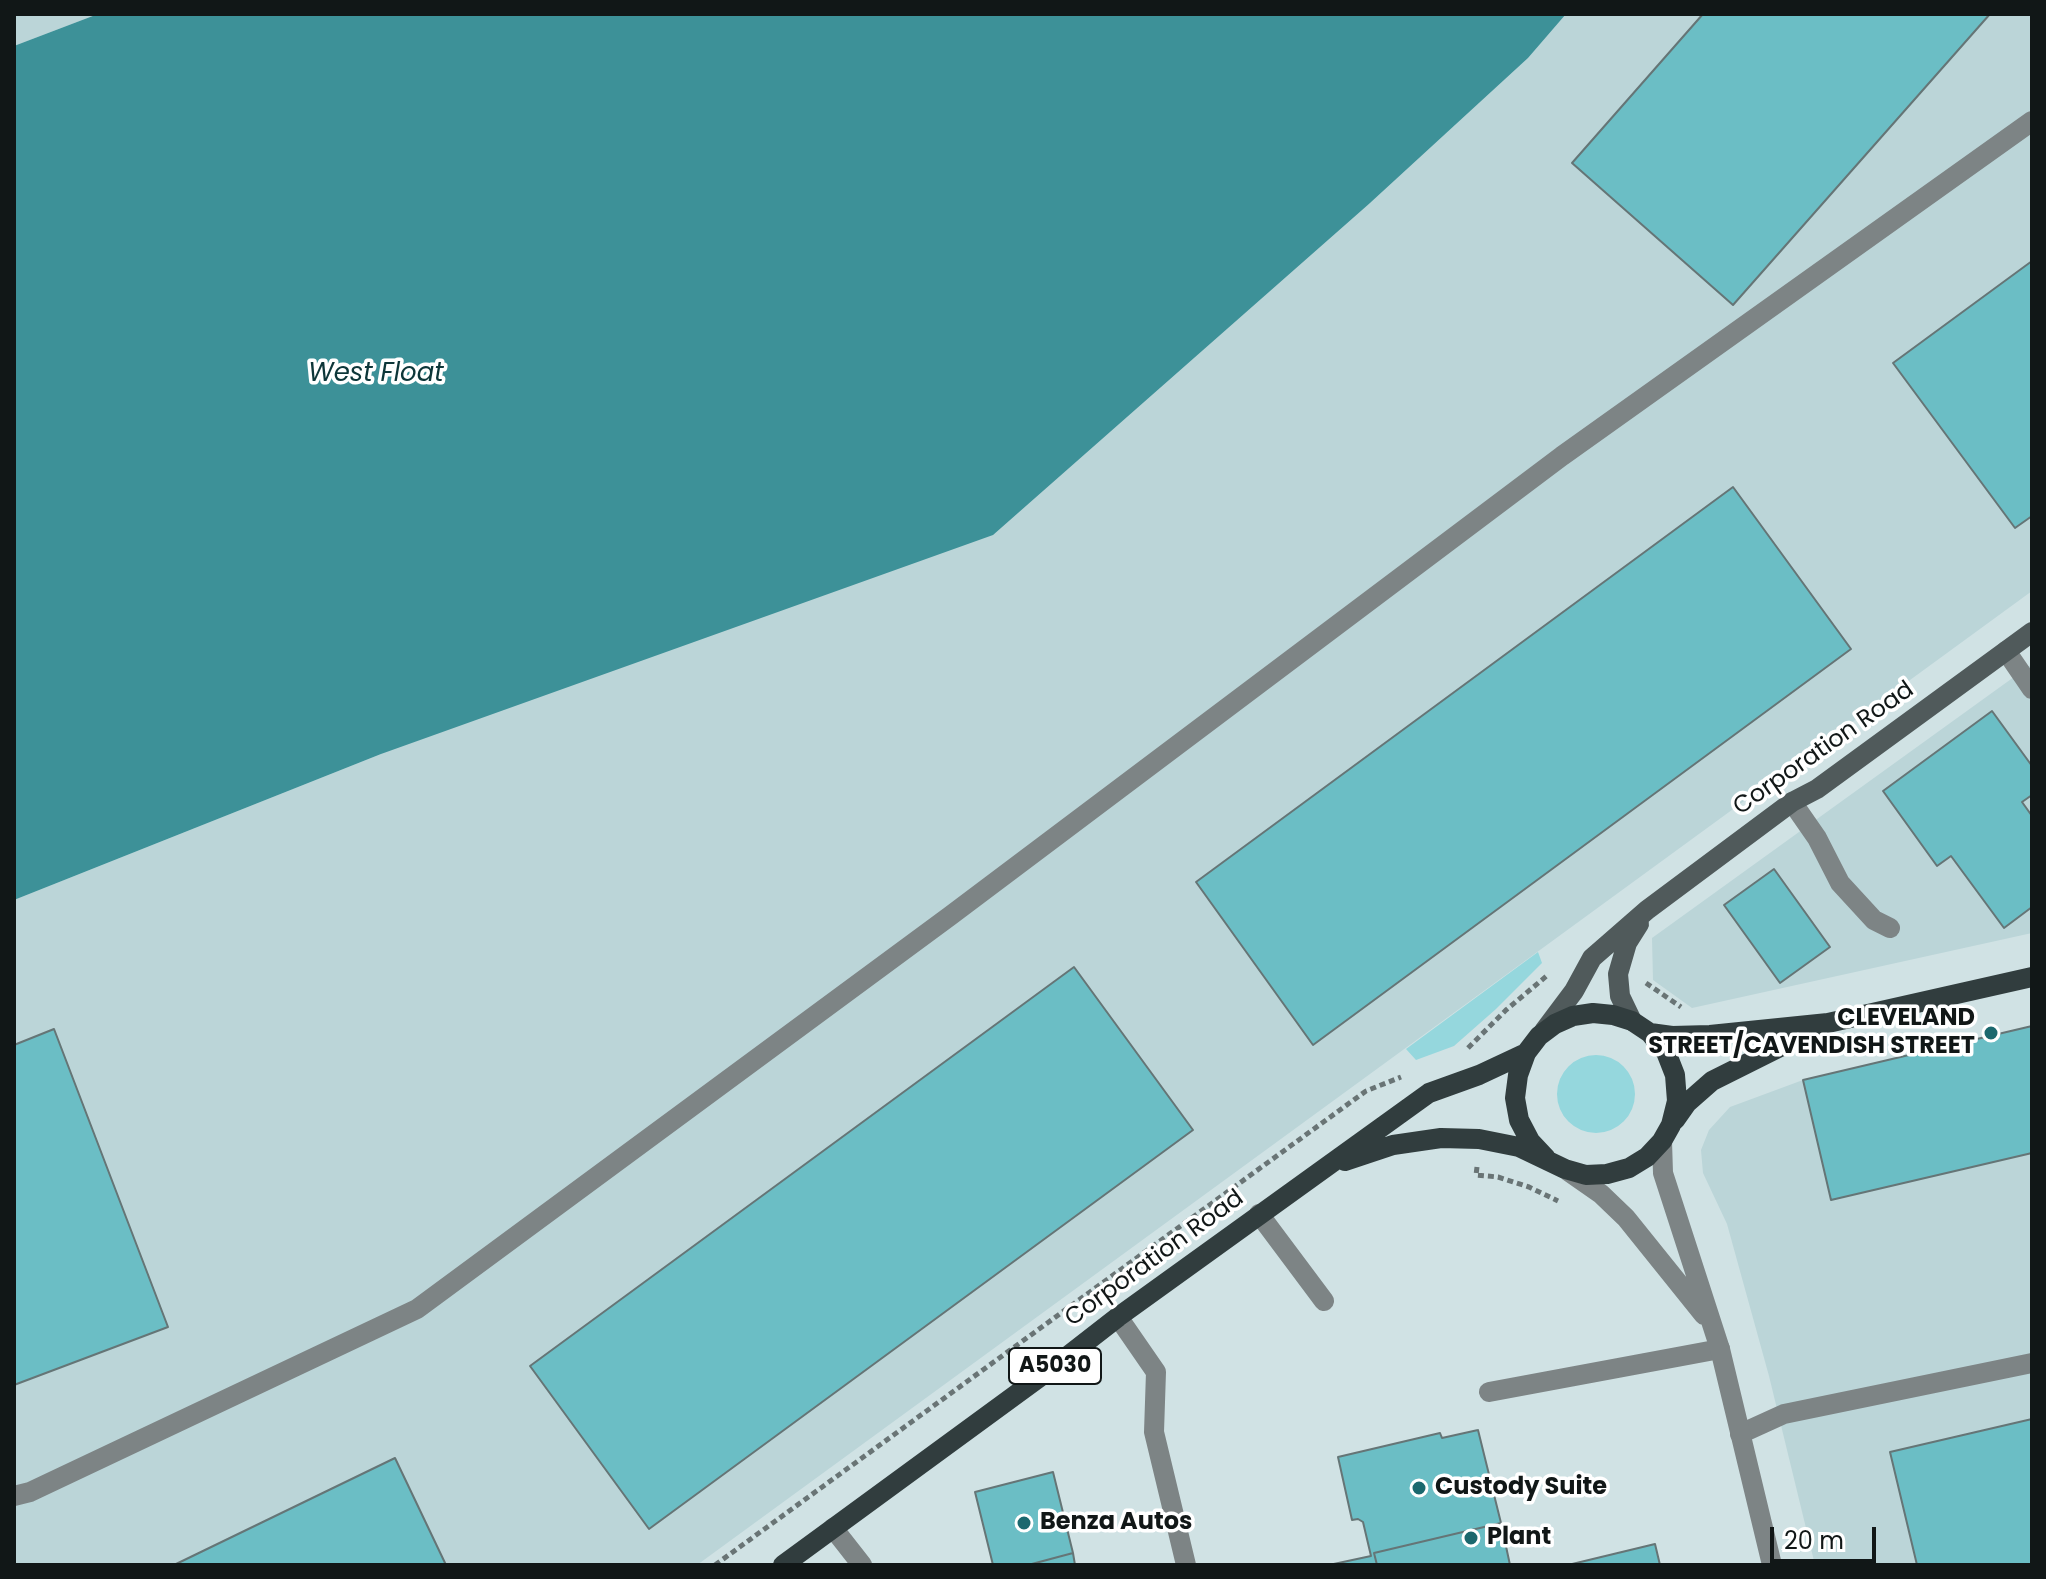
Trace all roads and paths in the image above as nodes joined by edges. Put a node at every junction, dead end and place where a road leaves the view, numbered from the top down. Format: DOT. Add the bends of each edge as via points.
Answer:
graph roads {
  1 [pos="2032,121"];
  2 [pos="2032,632"];
  3 [pos="2006,651"];
  4 [pos="2032,689"];
  5 [pos="1792,802"];
  6 [pos="1647,910"];
  7 [pos="1890,928"];
  8 [pos="1550,973"];
  9 [pos="2032,977"];
  10 [pos="1646,983"];
  11 [pos="1693,1015"];
  12 [pos="1632,1021"];
  13 [pos="1828,1023"];
  14 [pos="1650,1033"];
  15 [pos="1539,1036"];
  16 [pos="1464,1052"];
  17 [pos="1526,1053"];
  18 [pos="1410,1073"];
  19 [pos="1667,1133"];
  20 [pos="1546,1158"];
  21 [pos="1326,1168"];
  22 [pos="1565,1169"];
  23 [pos="1476,1175"];
  24 [pos="1564,1205"];
  25 [pos="1259,1214"];
  26 [pos="1324,1301"];
  27 [pos="1118,1317"];
  28 [pos="1712,1325"];
  29 [pos="1720,1349"];
  30 [pos="2032,1363"];
  31 [pos="1489,1392"];
  32 [pos="1740,1434"];
  33 [pos="14,1496"];
  34 [pos="833,1528"];
  35 [pos="715,1565"];
  36 [pos="783,1565"];
  37 [pos="862,1565"];
  38 [pos="1186,1565"];
  39 [pos="1772,1565"];
  1 -- 33 [label="street" via="1562,456 417,1309"];
  2 -- 3 [label="main road, Corporation Road"];
  3 -- 4 [label="street"];
  3 -- 5 [label="main road, Corporation Road"];
  5 -- 6 [label="main road, Corporation Road"];
  5 -- 7 [label="street" via="1840,883 1874,920"];
  6 -- 12 [label="main road, Corporation Road" via="1619,962 1620,996"];
  6 -- 15 [label="main road, Corporation Road" via="1592,958"];
  8 -- 16 [label="path"];
  9 -- 13 [label="main road"];
  10 -- 11 [label="path"];
  12 -- 14 [label="main road"];
  12 -- 15 [label="main road" via="1593,1013 1573,1016"];
  13 -- 14 [label="main road" via="1710,1035"];
  13 -- 19 [label="main road" via="1712,1081 1687,1103"];
  14 -- 19 [label="main road" via="1666,1052 1675,1075 1677,1101"];
  15 -- 17 [label="main road"];
  17 -- 20 [label="main road" via="1515,1098 1519,1120"];
  17 -- 21 [label="main road, Corporation Road / A5030" via="1429,1093"];
  18 -- 35 [label="path" via="1366,1091"];
  19 -- 22 [label="main road" via="1647,1157 1629,1168 1586,1175"];
  19 -- 28 [label="street" via="1663,1173"];
  20 -- 21 [label="main road, Corporation Road / A5030" via="1497,1142 1441,1138 1393,1145"];
  20 -- 22 [label="main road"];
  21 -- 25 [label="main road, Corporation Road / A5030"];
  22 -- 28 [label="street" via="1626,1218"];
  23 -- 24 [label="path" via="1529,1187"];
  25 -- 26 [label="street"];
  25 -- 27 [label="main road, Corporation Road / A5030"];
  27 -- 34 [label="main road, Corporation Road / A5030"];
  27 -- 38 [label="street" via="1156,1372 1154,1432"];
  28 -- 29 [label="street"];
  29 -- 31 [label="street"];
  29 -- 32 [label="street"];
  30 -- 32 [label="street" via="1784,1414"];
  32 -- 39 [label="street"];
  34 -- 36 [label="main road, Corporation Road / A5030"];
  34 -- 37 [label="street"];
}
